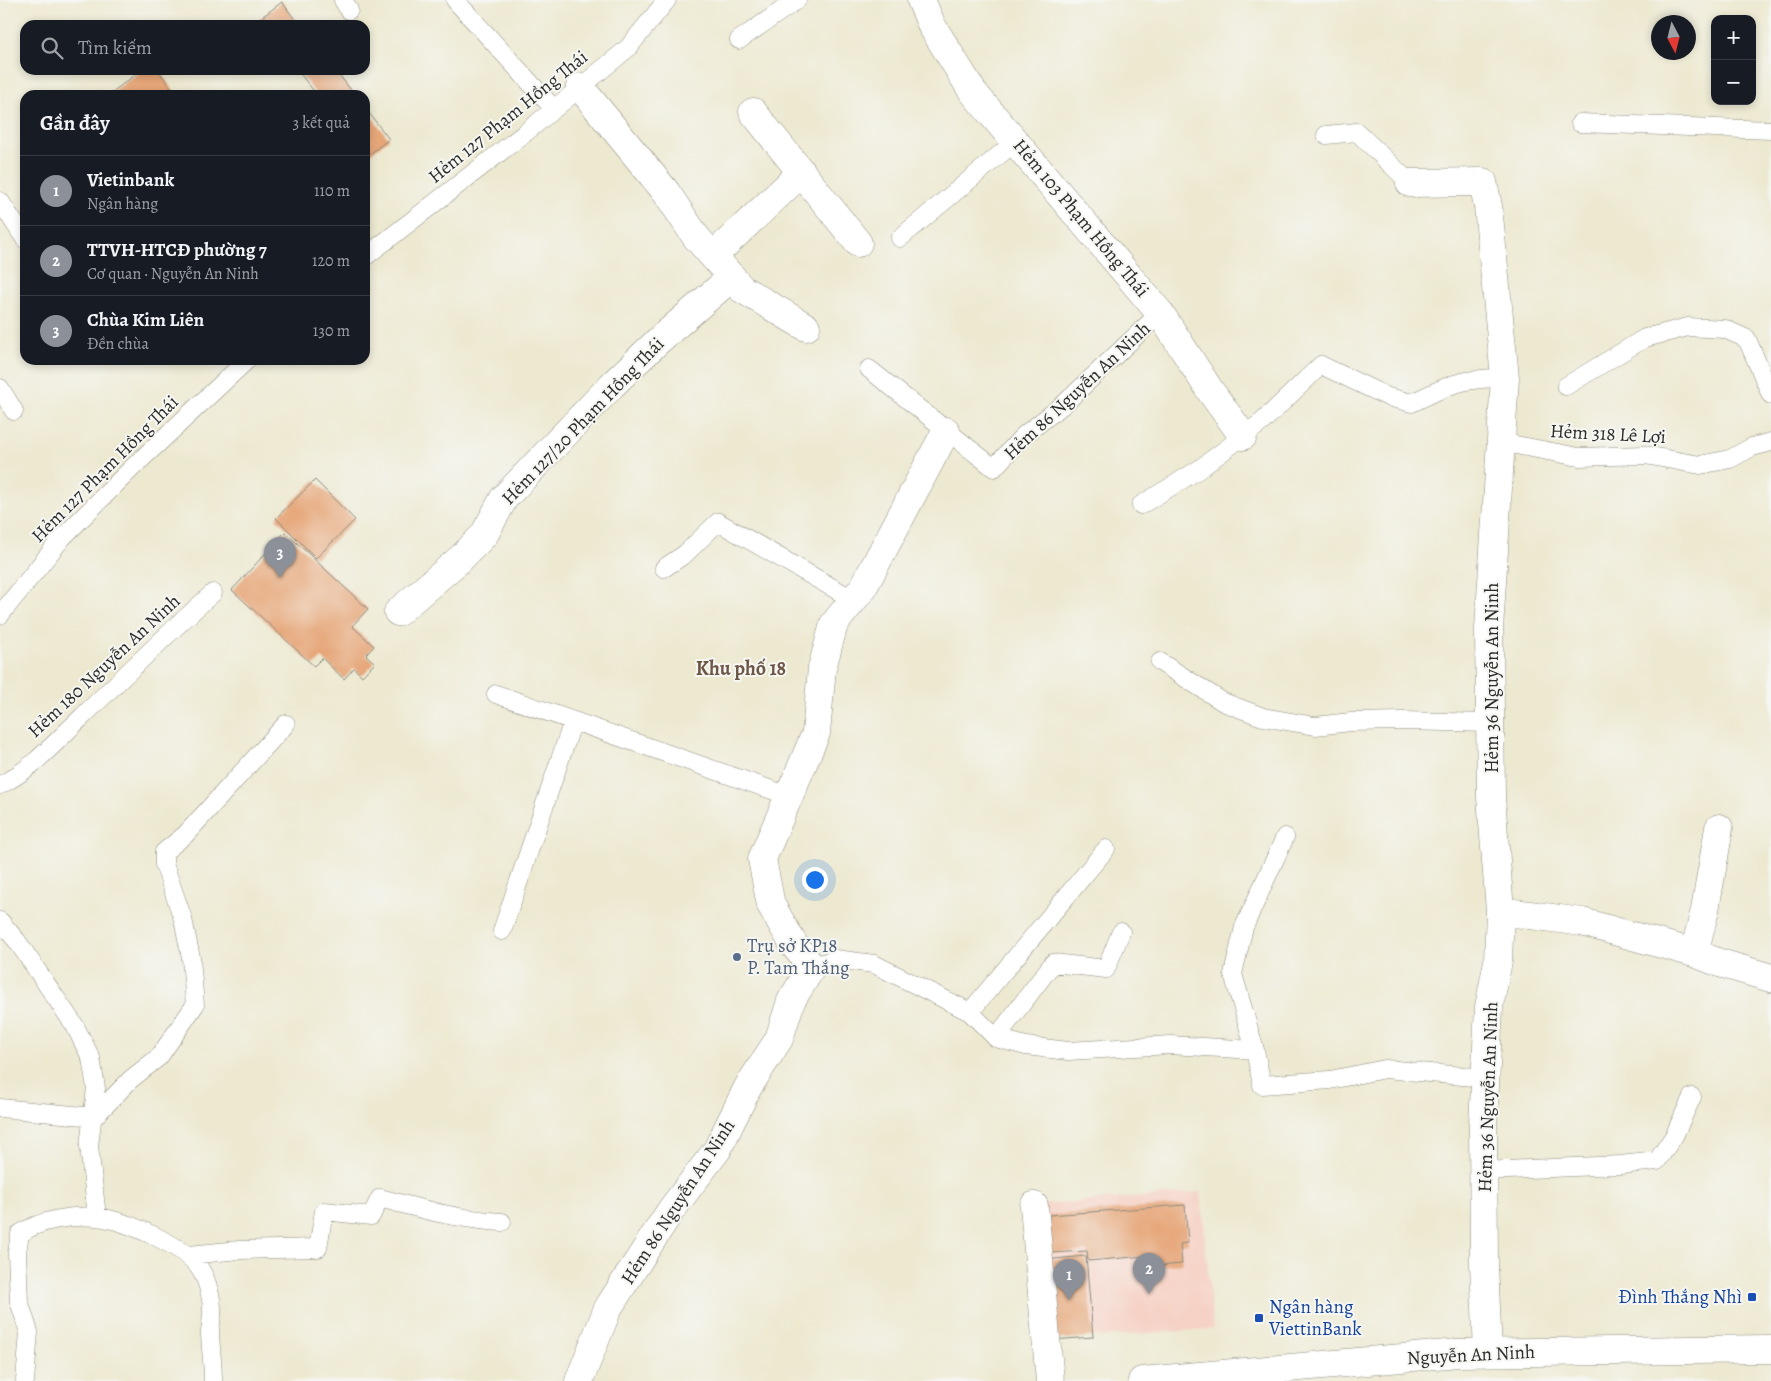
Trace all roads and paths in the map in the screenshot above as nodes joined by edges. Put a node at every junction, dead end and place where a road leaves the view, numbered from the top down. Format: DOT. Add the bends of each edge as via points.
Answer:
graph roads {
  1 [pos="455,0"];
  2 [pos="667,0"];
  3 [pos="797,0"];
  4 [pos="921,0"];
  5 [pos="740,40"];
  6 [pos="580,87"];
  7 [pos="554,108"];
  8 [pos="753,112"];
  9 [pos="1580,124"];
  10 [pos="1771,130"];
  11 [pos="1326,135"];
  12 [pos="1016,141"];
  13 [pos="802,172"];
  14 [pos="1410,183"];
  15 [pos="0,201"];
  16 [pos="20,231"];
  17 [pos="900,238"];
  18 [pos="858,243"];
  19 [pos="370,254"];
  20 [pos="713,256"];
  21 [pos="732,277"];
  22 [pos="1160,313"];
  23 [pos="806,327"];
  24 [pos="242,365"];
  25 [pos="869,369"];
  26 [pos="1505,378"];
  27 [pos="1566,386"];
  28 [pos="0,388"];
  29 [pos="1771,395"];
  30 [pos="14,411"];
  31 [pos="946,431"];
  32 [pos="1244,436"];
  33 [pos="1500,442"];
  34 [pos="1771,442"];
  35 [pos="1141,505"];
  36 [pos="664,568"];
  37 [pos="212,593"];
  38 [pos="854,600"];
  39 [pos="398,612"];
  40 [pos="0,615"];
  41 [pos="1160,662"];
  42 [pos="496,694"];
  43 [pos="573,720"];
  44 [pos="1490,723"];
  45 [pos="286,724"];
  46 [pos="0,785"];
  47 [pos="789,796"];
  48 [pos="1719,828"];
  49 [pos="1284,837"];
  50 [pos="1106,849"];
  51 [pos="1500,911"];
  52 [pos="0,921"];
  53 [pos="502,930"];
  54 [pos="1121,932"];
  55 [pos="1694,953"];
  56 [pos="812,967"];
  57 [pos="1771,978"];
  58 [pos="970,1012"];
  59 [pos="996,1038"];
  60 [pos="1256,1050"];
  61 [pos="1485,1078"];
  62 [pos="1692,1097"];
  63 [pos="0,1108"];
  64 [pos="94,1117"];
  65 [pos="1484,1171"];
  66 [pos="1034,1206"];
  67 [pos="98,1217"];
  68 [pos="502,1222"];
  69 [pos="189,1255"];
  70 [pos="1771,1349"];
  71 [pos="1488,1352"];
  72 [pos="1237,1377"];
  73 [pos="25,1381"];
  74 [pos="213,1381"];
  75 [pos="579,1381"];
  76 [pos="1050,1381"];
  77 [pos="1142,1381"];
  1 -- 7 [label="lane"];
  2 -- 6 [label="lane, Hẻm 127 Phạm Hồng Thái" via="628,48"];
  3 -- 5 [label="lane"];
  4 -- 12 [label="street, Hẻm 103 Phạm Hồng Thái" via="932,26 973,92"];
  6 -- 7 [label="lane, Hẻm 127 Phạm Hồng Thái"];
  6 -- 20 [label="street" via="666,192"];
  7 -- 19 [label="lane, Hẻm 127 Phạm Hồng Thái"];
  8 -- 13 [label="street"];
  9 -- 10 [label="lane"];
  11 -- 14 [label="lane, Hẻm 36 Nguyễn An Ninh" via="1357,132"];
  12 -- 17 [label="lane"];
  12 -- 22 [label="street, Hẻm 103 Phạm Hồng Thái"];
  13 -- 18 [label="street"];
  13 -- 20 [label="street"];
  14 -- 26 [label="street, Hẻm 36 Nguyễn An Ninh" via="1483,182"];
  15 -- 16 [label="lane"];
  20 -- 21 [label="street"];
  21 -- 23 [label="street" via="742,289"];
  21 -- 39 [label="street, Hẻm 127/20 Phạm Hồng Thái" via="612,385 504,498 484,535"];
  22 -- 31 [label="lane, Hẻm 86 Nguyễn An Ninh" via="1064,404 1023,436 994,468"];
  22 -- 32 [label="street, Hẻm 103 Phạm Hồng Thái"];
  24 -- 40 [label="lane, Hẻm 127 Phạm Hồng Thái" via="62,538"];
  25 -- 31 [label="lane, Hẻm 86 Nguyễn An Ninh"];
  26 -- 32 [label="lane" via="1478,378 1453,383 1412,403 1388,398 1321,365"];
  26 -- 33 [label="street, Hẻm 36 Nguyễn An Ninh"];
  27 -- 29 [label="lane" via="1645,338 1688,327 1725,329 1747,339"];
  28 -- 30 [label="lane"];
  31 -- 38 [label="street" via="864,588"];
  32 -- 35 [label="lane" via="1198,470"];
  33 -- 34 [label="lane, Hẻm 318 Lê Lợi" via="1579,457 1645,455 1700,465 1730,459 1752,447"];
  33 -- 44 [label="street, Hẻm 36 Nguyễn An Ninh" via="1489,629"];
  36 -- 38 [label="lane" via="685,554 718,522"];
  37 -- 46 [label="lane, Hẻm 180 Nguyễn An Ninh" via="66,733 27,767"];
  38 -- 47 [label="street" via="834,624 822,668 816,733"];
  41 -- 44 [label="lane" via="1223,702 1263,717 1315,726 1393,721"];
  42 -- 43 [label="lane"];
  43 -- 47 [label="lane"];
  43 -- 53 [label="lane"];
  44 -- 51 [label="street, Hẻm 36 Nguyễn An Ninh" via="1491,797"];
  45 -- 64 [label="lane" via="191,829 164,852 164,864 191,958 195,1006 159,1057 131,1079"];
  47 -- 56 [label="street" via="762,859 771,905 794,945"];
  48 -- 55 [label="street"];
  49 -- 60 [label="lane" via="1244,927 1233,974"];
  50 -- 58 [label="lane"];
  51 -- 55 [label="street" via="1582,922"];
  51 -- 61 [label="street, Hẻm 36 Nguyễn An Ninh"];
  52 -- 64 [label="lane" via="17,940 75,1026 91,1058 96,1088"];
  54 -- 59 [label="lane" via="1106,970 1053,962"];
  55 -- 57 [label="street"];
  56 -- 58 [label="lane" via="835,959 874,964"];
  56 -- 75 [label="street, Hẻm 86 Nguyễn An Ninh" via="791,1001 779,1038 748,1087 717,1150 671,1210 608,1308"];
  58 -- 59 [label="lane"];
  59 -- 60 [label="lane" via="1026,1046 1068,1051 1170,1045"];
  60 -- 61 [label="lane" via="1262,1084 1330,1080 1385,1069"];
  61 -- 65 [label="street, Hẻm 36 Nguyễn An Ninh"];
  62 -- 65 [label="lane" via="1674,1136 1656,1161 1620,1166"];
  63 -- 64 [label="lane"];
  64 -- 67 [label="lane" via="89,1146"];
  65 -- 71 [label="street, Hẻm 36 Nguyễn An Ninh"];
  66 -- 76 [label="street"];
  67 -- 69 [label="lane" via="163,1240"];
  67 -- 73 [label="lane" via="50,1221 29,1227 20,1234 17,1252 19,1301 29,1332"];
  68 -- 69 [label="lane" via="440,1214 380,1198 371,1216 324,1211 318,1248"];
  69 -- 74 [label="lane" via="201,1270 209,1291"];
  70 -- 71 [label="street, Nguyễn An Ninh"];
  71 -- 72 [label="street, Nguyễn An Ninh" via="1458,1352"];
  72 -- 77 [label="street, Nguyễn An Ninh"];
}
